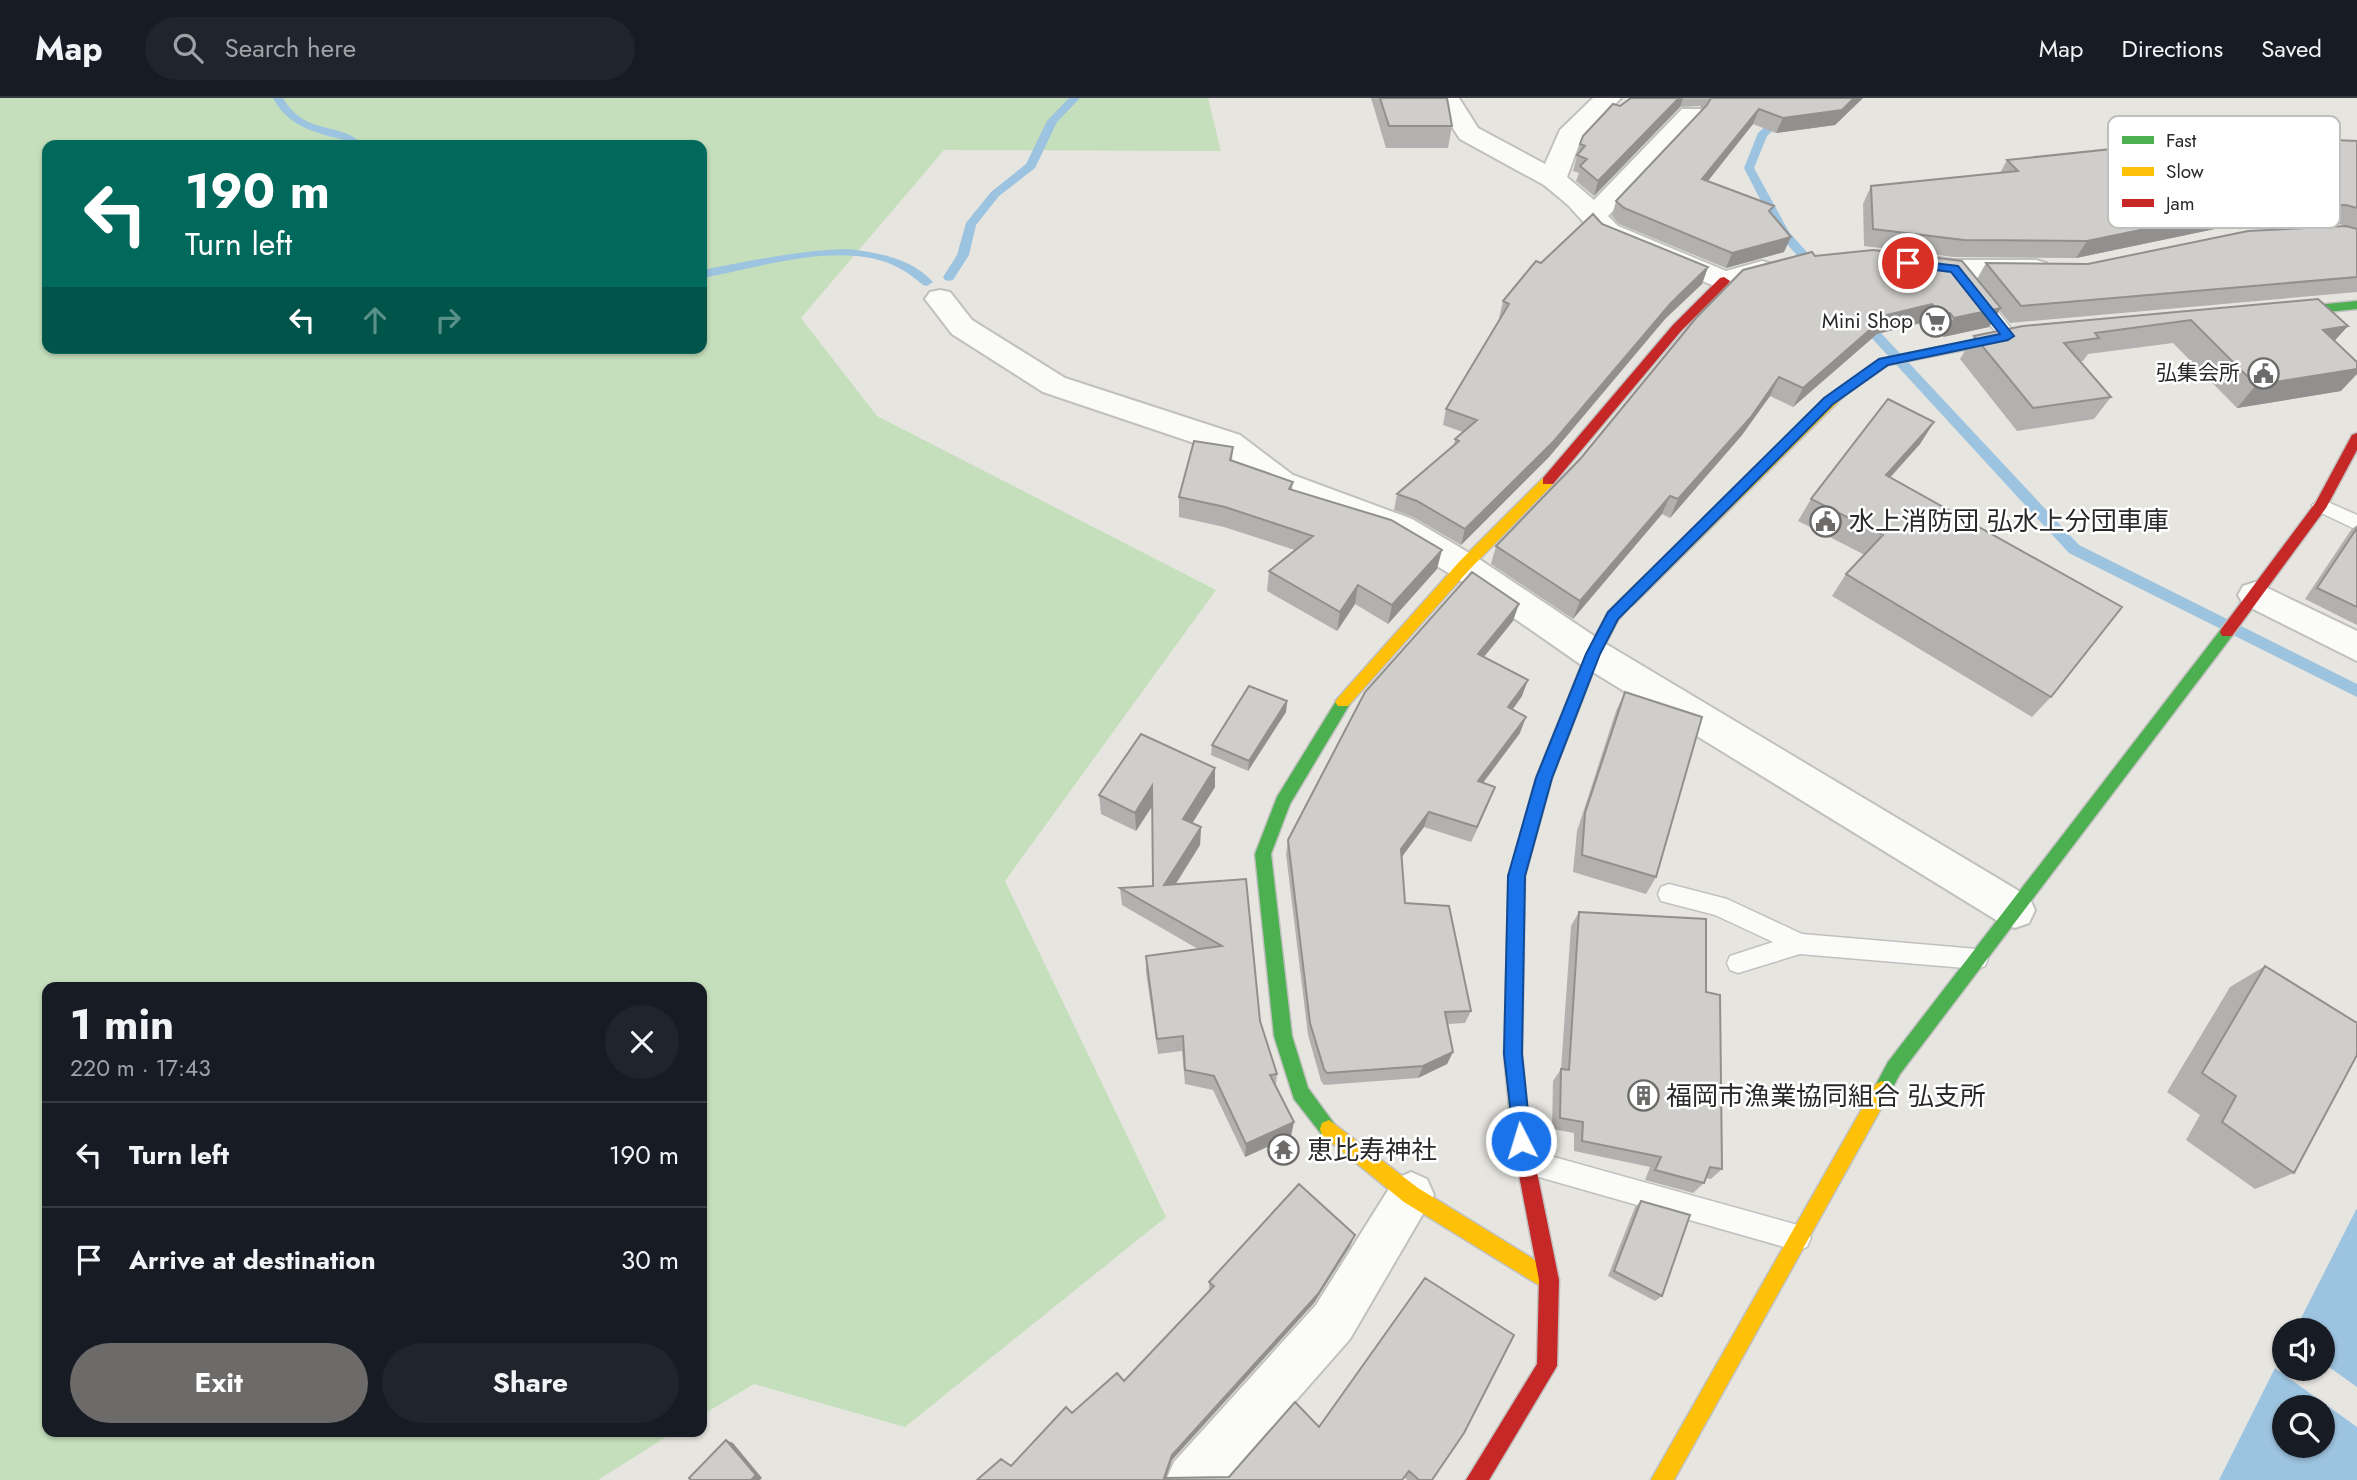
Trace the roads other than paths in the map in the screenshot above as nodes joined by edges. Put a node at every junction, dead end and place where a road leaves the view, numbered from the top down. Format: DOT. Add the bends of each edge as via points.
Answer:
graph roads {
  1 [pos="1446,98"];
  2 [pos="1608,98"];
  3 [pos="1691,114"];
  4 [pos="1553,180"];
  5 [pos="1593,216"];
  6 [pos="1890,261"];
  7 [pos="1783,265"];
  8 [pos="1954,269"];
  9 [pos="2063,270"];
  10 [pos="1724,281"];
  11 [pos="940,299"];
  12 [pos="2357,305"];
  13 [pos="2263,314"];
  14 [pos="2035,334"];
  15 [pos="2008,336"];
  16 [pos="2357,438"];
  17 [pos="2321,505"];
  18 [pos="2357,523"];
  19 [pos="1464,566"];
  20 [pos="2255,595"];
  21 [pos="2357,647"];
  22 [pos="1593,654"];
  23 [pos="1669,894"];
  24 [pos="2015,910"];
  25 [pos="1800,944"];
  26 [pos="1977,959"];
  27 [pos="1738,963"];
  28 [pos="1525,1161"];
  29 [pos="1412,1195"];
  30 [pos="1798,1238"];
  31 [pos="1549,1280"];
  32 [pos="1192,1480"];
  33 [pos="1477,1480"];
  34 [pos="1662,1480"];
  1 -- 4 [label="street" via="1469,133"];
  2 -- 4 [label="street" via="1569,136"];
  3 -- 5 [label="street"];
  4 -- 5 [label="street"];
  5 -- 10 [label="street" via="1608,232"];
  6 -- 8 [label="street"];
  7 -- 10 [label="street"];
  8 -- 9 [label="street"];
  8 -- 15 [label="lane"];
  10 -- 19 [label="street" via="1677,328 1562,467"];
  11 -- 19 [label="street" via="961,327 1054,385 1229,443 1281,483 1400,528"];
  12 -- 13 [label="street"];
  14 -- 15 [label="street"];
  15 -- 22 [label="street" via="1884,362 1829,401 1613,616"];
  16 -- 17 [label="street"];
  17 -- 18 [label="lane"];
  17 -- 20 [label="street"];
  19 -- 22 [label="street"];
  19 -- 29 [label="street" via="1341,704 1283,802 1264,854 1283,1036 1300,1093 1323,1125"];
  20 -- 21 [label="street"];
  20 -- 24 [label="street"];
  22 -- 24 [label="street"];
  22 -- 28 [label="street" via="1544,778 1517,876 1513,1054"];
  23 -- 25 [label="lane" via="1719,906"];
  24 -- 26 [label="street"];
  25 -- 26 [label="lane"];
  25 -- 27 [label="lane"];
  26 -- 30 [label="street" via="1894,1068"];
  28 -- 30 [label="lane"];
  28 -- 31 [label="street"];
  29 -- 31 [label="street"];
  29 -- 32 [label="street" via="1333,1322"];
  30 -- 34 [label="street"];
  31 -- 33 [label="street" via="1547,1366"];
}
